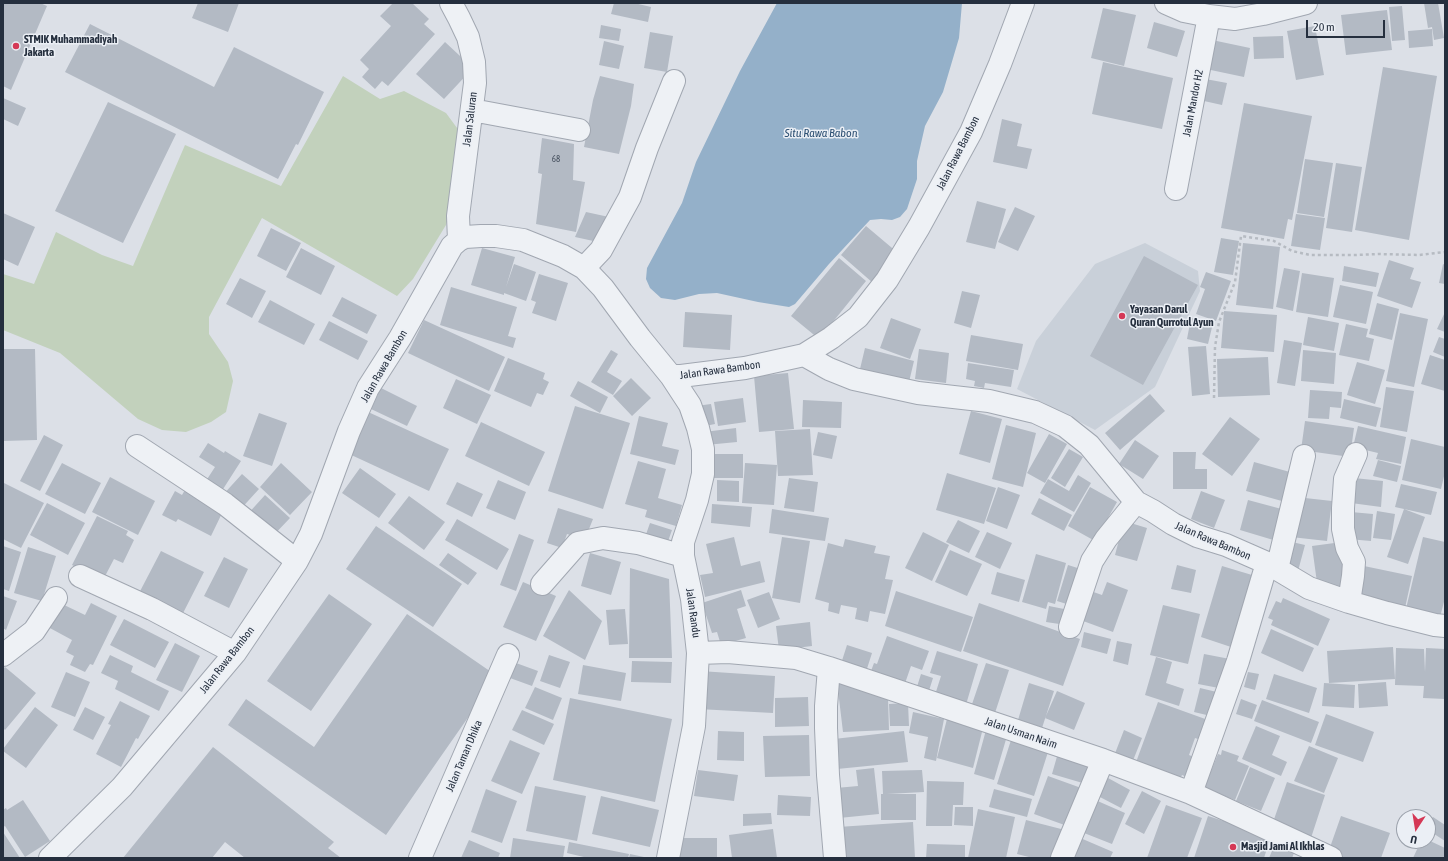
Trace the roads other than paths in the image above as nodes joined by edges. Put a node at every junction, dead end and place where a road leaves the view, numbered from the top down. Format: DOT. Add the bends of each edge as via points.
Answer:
graph roads {
  1 [pos="451,3"];
  2 [pos="1024,3"];
  3 [pos="1166,3"];
  4 [pos="1306,3"];
  5 [pos="1209,16"];
  6 [pos="674,81"];
  7 [pos="472,110"];
  8 [pos="579,130"];
  9 [pos="1176,189"];
  10 [pos="459,240"];
  11 [pos="584,268"];
  12 [pos="804,355"];
  13 [pos="671,376"];
  14 [pos="137,446"];
  15 [pos="1356,454"];
  16 [pos="1304,456"];
  17 [pos="1136,502"];
  18 [pos="683,556"];
  19 [pos="297,561"];
  20 [pos="1272,566"];
  21 [pos="80,576"];
  22 [pos="542,584"];
  23 [pos="56,598"];
  24 [pos="1349,602"];
  25 [pos="1445,626"];
  26 [pos="1070,627"];
  27 [pos="236,653"];
  28 [pos="698,653"];
  29 [pos="508,655"];
  30 [pos="3,656"];
  31 [pos="829,668"];
  32 [pos="1103,760"];
  33 [pos="1191,793"];
  34 [pos="1304,852"];
  35 [pos="50,858"];
  36 [pos="420,858"];
  37 [pos="668,858"];
  38 [pos="835,858"];
  39 [pos="1062,858"];
  40 [pos="1331,858"];
  1 -- 7 [label="street, Jalan Saluran" via="468,37 474,62"];
  2 -- 12 [label="street, Jalan Rawa Bambon" via="971,132 887,280 858,317"];
  3 -- 5 [label="street" via="1184,11"];
  4 -- 5 [label="street" via="1235,19"];
  5 -- 9 [label="street, Jalan Mandor H2"];
  6 -- 11 [label="street" via="646,148 630,197 601,250"];
  7 -- 8 [label="street"];
  7 -- 10 [label="street, Jalan Saluran" via="458,216"];
  10 -- 11 [label="street, Jalan Rawa Bambon" via="466,237 496,236 523,240 563,256"];
  10 -- 19 [label="street, Jalan Rawa Bambon" via="452,246 400,338 368,388 349,431 311,534"];
  11 -- 13 [label="street, Jalan Rawa Bambon" via="603,288"];
  12 -- 13 [label="street, Jalan Rawa Bambon" via="745,368"];
  12 -- 17 [label="street, Jalan Rawa Bambon" via="854,379 918,393 989,400 1035,412 1065,426 1089,445"];
  13 -- 18 [label="street, Jalan Randu" via="690,405 703,449 703,474 683,542"];
  14 -- 19 [label="street" via="224,504"];
  15 -- 24 [label="street" via="1346,480 1343,508 1343,529 1347,548 1354,562"];
  16 -- 20 [label="street"];
  17 -- 20 [label="street, Jalan Rawa Bambon" via="1197,536 1226,545"];
  17 -- 26 [label="street" via="1092,561"];
  18 -- 22 [label="street" via="638,543 603,538 578,543"];
  18 -- 28 [label="street, Jalan Randu" via="692,599"];
  19 -- 27 [label="street, Jalan Rawa Bambon"];
  20 -- 24 [label="street, Jalan Rawa Bambon" via="1309,588"];
  20 -- 33 [label="street"];
  21 -- 27 [label="street" via="152,609"];
  23 -- 30 [label="street" via="34,632"];
  24 -- 25 [label="street, Jalan Rawa Bambon"];
  27 -- 35 [label="street, Jalan Rawa Bambon" via="122,787"];
  28 -- 31 [label="street, Jalan Usman Naim" via="728,652 796,658"];
  28 -- 37 [label="street, Jalan Randu" via="694,726"];
  29 -- 36 [label="street, Jalan Taman Dhika"];
  31 -- 32 [label="street, Jalan Usman Naim"];
  31 -- 38 [label="street" via="826,720"];
  32 -- 33 [label="street, Jalan Usman Naim"];
  32 -- 39 [label="street"];
  33 -- 34 [label="street, Jalan Usman Naim"];
  34 -- 40 [label="street, Jalan Usman Naim"];
}
